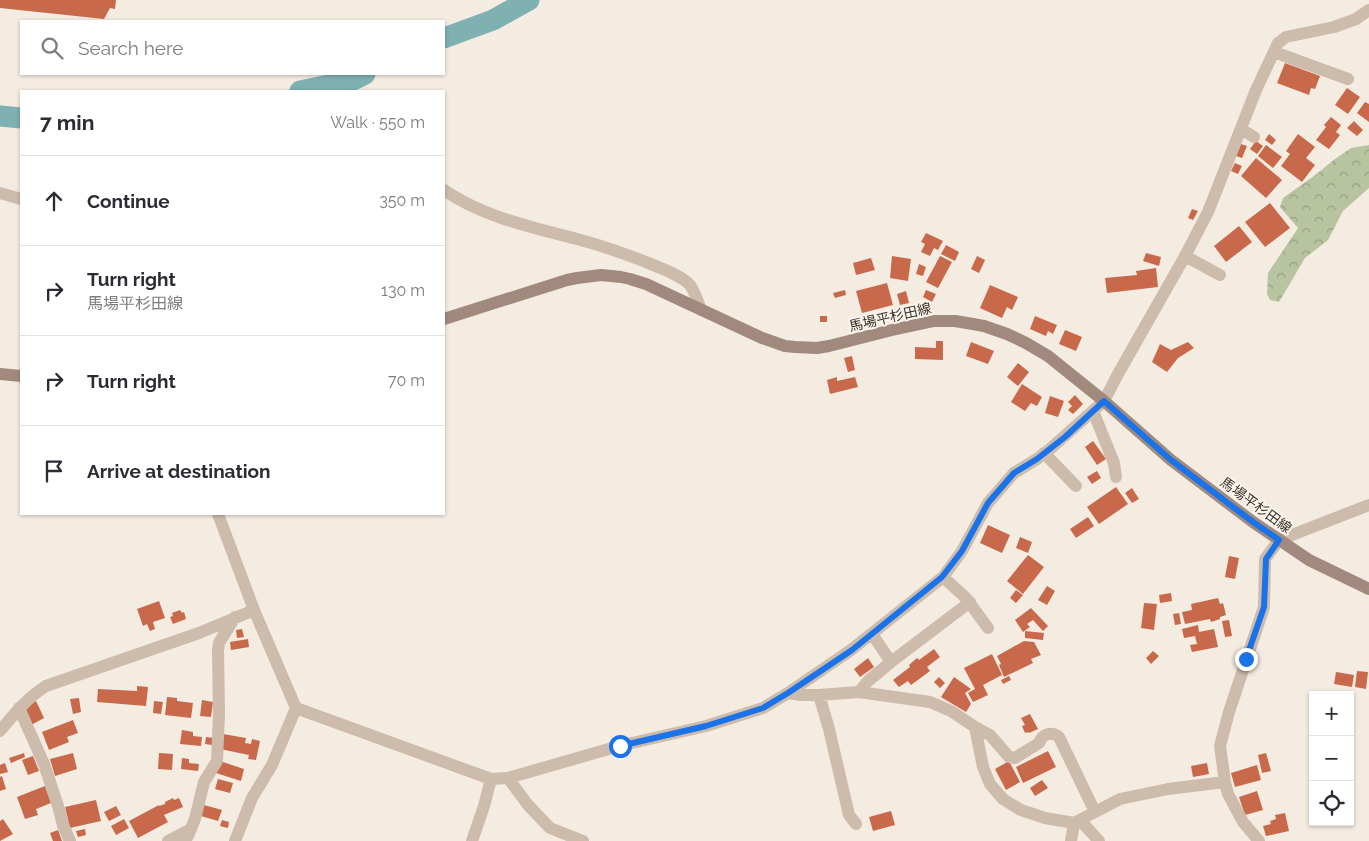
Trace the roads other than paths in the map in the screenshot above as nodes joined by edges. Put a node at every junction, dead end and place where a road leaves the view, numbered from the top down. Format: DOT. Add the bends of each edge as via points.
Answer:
graph roads {
  1 [pos="1369,10"];
  2 [pos="1274,52"];
  3 [pos="1348,79"];
  4 [pos="1241,128"];
  5 [pos="1254,137"];
  6 [pos="445,191"];
  7 [pos="0,193"];
  8 [pos="20,199"];
  9 [pos="1185,256"];
  10 [pos="1220,275"];
  11 [pos="701,310"];
  12 [pos="445,319"];
  13 [pos="0,374"];
  14 [pos="20,376"];
  15 [pos="1104,401"];
  16 [pos="1094,411"];
  17 [pos="1044,453"];
  18 [pos="1116,477"];
  19 [pos="1076,486"];
  20 [pos="1369,505"];
  21 [pos="218,515"];
  22 [pos="1279,540"];
  23 [pos="942,577"];
  24 [pos="1369,590"];
  25 [pos="970,602"];
  26 [pos="254,610"];
  27 [pos="236,617"];
  28 [pos="988,628"];
  29 [pos="872,634"];
  30 [pos="892,662"];
  31 [pos="859,692"];
  32 [pos="788,693"];
  33 [pos="819,695"];
  34 [pos="19,708"];
  35 [pos="296,708"];
  36 [pos="975,727"];
  37 [pos="0,731"];
  38 [pos="508,778"];
  39 [pos="491,779"];
  40 [pos="1224,782"];
  41 [pos="1095,812"];
  42 [pos="1077,821"];
  43 [pos="856,824"];
  44 [pos="191,829"];
  45 [pos="70,841"];
  46 [pos="168,841"];
  47 [pos="184,841"];
  48 [pos="235,841"];
  49 [pos="472,841"];
  50 [pos="583,841"];
  51 [pos="1071,841"];
  52 [pos="1099,841"];
  53 [pos="1259,841"];
  1 -- 2 [label="street" via="1334,27 1286,37"];
  2 -- 3 [label="street"];
  2 -- 4 [label="street"];
  4 -- 5 [label="street"];
  4 -- 9 [label="street" via="1208,212"];
  6 -- 11 [label="street" via="504,219 617,251 675,275 690,285"];
  7 -- 8 [label="street"];
  9 -- 10 [label="street"];
  9 -- 15 [label="street"];
  11 -- 12 [label="main road, 馬場平杉田線" via="646,284 601,275 567,280"];
  11 -- 15 [label="main road, 馬場平杉田線" via="762,338 785,346 806,348 829,346 925,322 955,321 984,326 1007,334 1048,356"];
  13 -- 14 [label="main road"];
  15 -- 16 [label="street"];
  15 -- 22 [label="main road, 馬場平杉田線" via="1171,460"];
  16 -- 17 [label="street"];
  16 -- 18 [label="street" via="1114,463"];
  17 -- 19 [label="street"];
  17 -- 23 [label="street" via="1014,473 988,503 962,551"];
  20 -- 22 [label="street"];
  21 -- 26 [label="street"];
  22 -- 24 [label="main road, 馬場平杉田線" via="1309,560"];
  22 -- 40 [label="street" via="1266,559 1264,607 1220,746"];
  23 -- 25 [label="street"];
  23 -- 29 [label="street"];
  25 -- 28 [label="street"];
  25 -- 30 [label="street"];
  26 -- 27 [label="street"];
  26 -- 35 [label="street"];
  27 -- 34 [label="street" via="200,633 46,686"];
  27 -- 44 [label="street" via="218,650 220,714 217,762 204,782"];
  29 -- 30 [label="street"];
  29 -- 32 [label="street"];
  30 -- 31 [label="street"];
  31 -- 33 [label="street"];
  31 -- 36 [label="street" via="930,702"];
  32 -- 33 [label="street"];
  32 -- 38 [label="street" via="763,708 716,723"];
  33 -- 43 [label="street" via="849,815"];
  34 -- 37 [label="street"];
  34 -- 45 [label="street" via="44,764"];
  35 -- 39 [label="street"];
  35 -- 48 [label="street"];
  36 -- 41 [label="street" via="990,735 1009,756 1015,758 1039,743 1044,735 1059,736"];
  36 -- 42 [label="street" via="986,775 1003,799 1021,810 1045,818"];
  38 -- 39 [label="street"];
  38 -- 50 [label="street" via="550,828"];
  39 -- 49 [label="street"];
  40 -- 41 [label="street" via="1140,794 1120,799"];
  40 -- 53 [label="street" via="1242,822"];
  41 -- 42 [label="street"];
  42 -- 51 [label="street"];
  42 -- 52 [label="street"];
  44 -- 46 [label="street"];
  44 -- 47 [label="street"];
}
